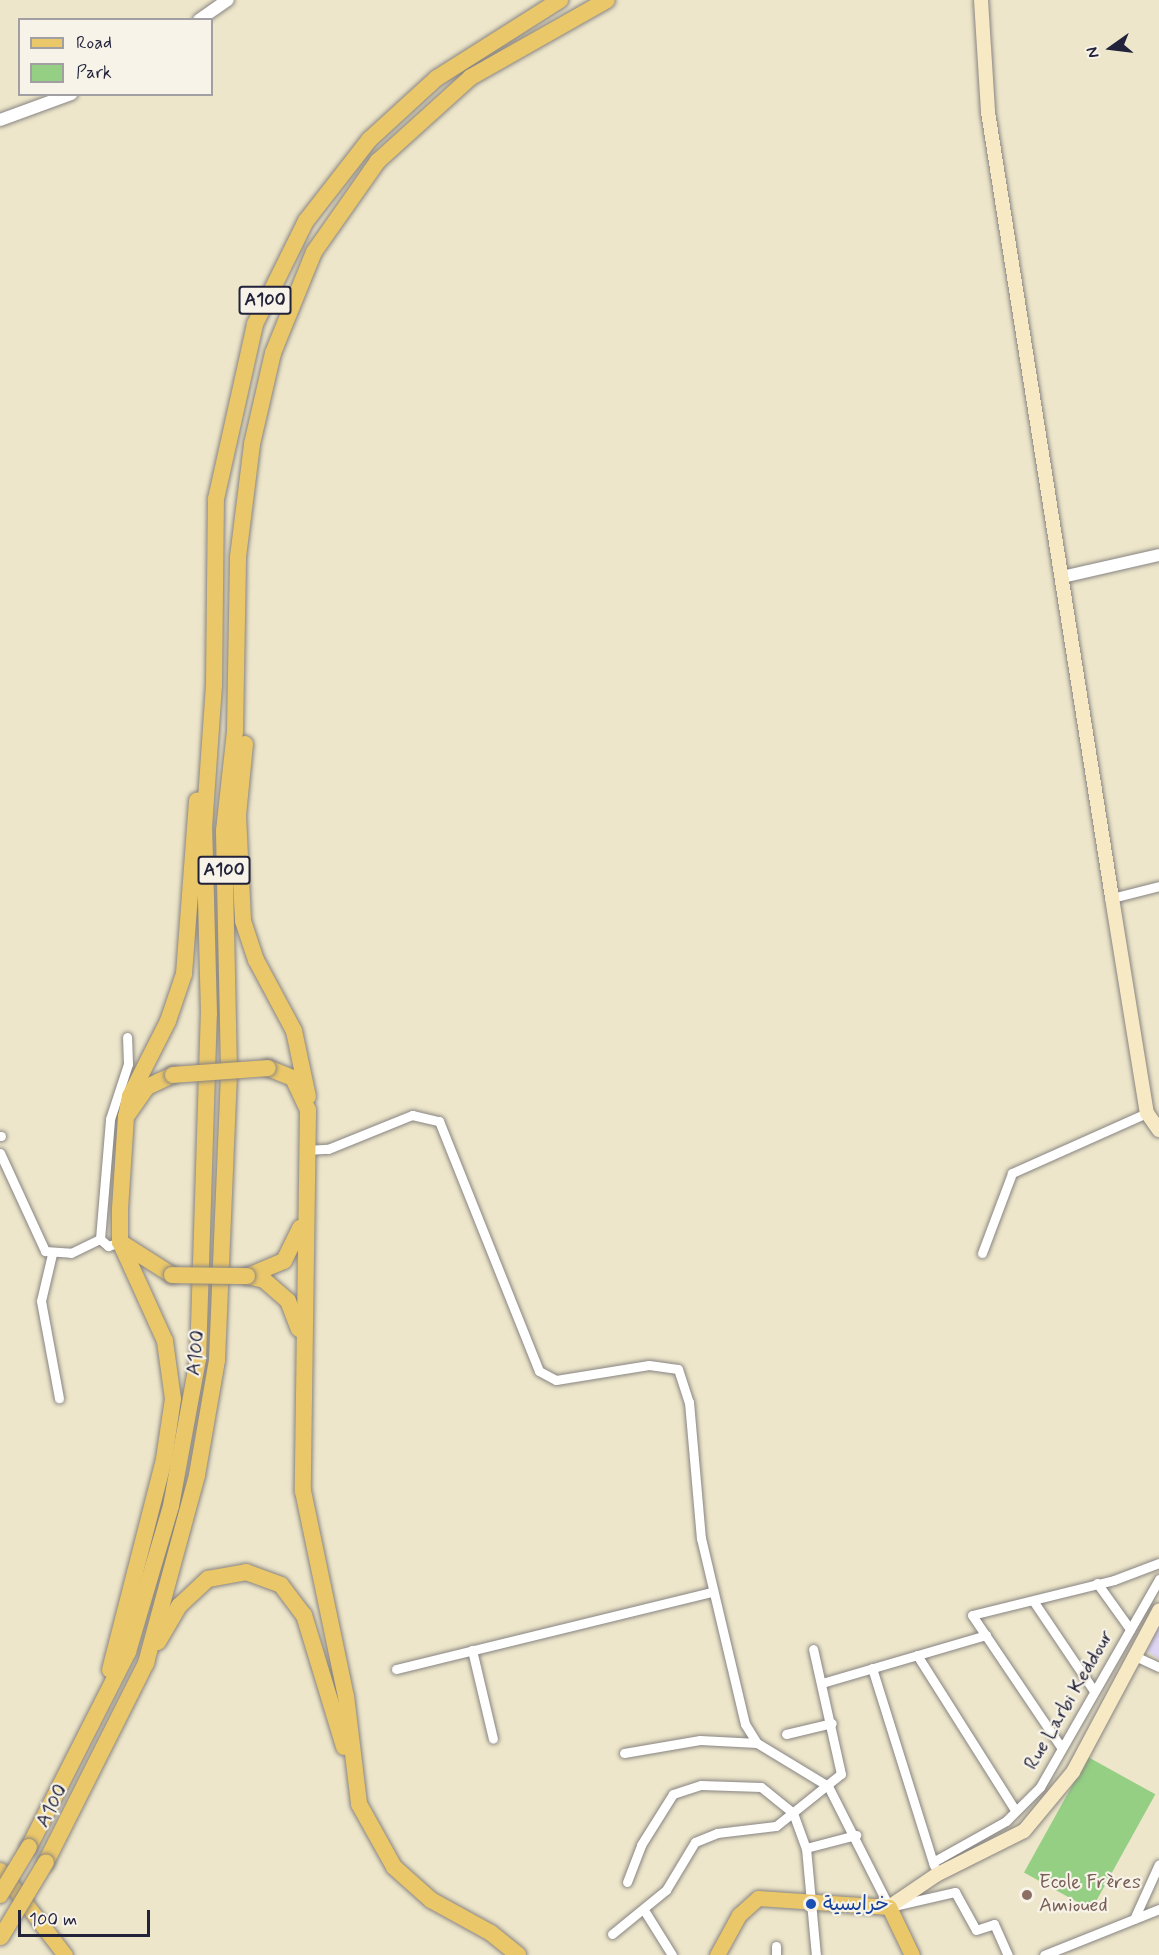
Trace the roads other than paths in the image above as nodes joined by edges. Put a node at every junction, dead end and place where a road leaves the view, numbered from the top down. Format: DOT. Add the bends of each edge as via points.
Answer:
graph roads {
  1 [pos="228,0"];
  2 [pos="560,0"];
  3 [pos="608,0"];
  4 [pos="981,1"];
  5 [pos="202,18"];
  6 [pos="66,96"];
  7 [pos="0,120"];
  8 [pos="1159,555"];
  9 [pos="1062,577"];
  10 [pos="239,656"];
  11 [pos="213,723"];
  12 [pos="1159,886"];
  13 [pos="1112,898"];
  14 [pos="128,1037"];
  15 [pos="308,1110"];
  16 [pos="1147,1113"];
  17 [pos="126,1117"];
  18 [pos="1159,1130"];
  19 [pos="306,1150"];
  20 [pos="0,1153"];
  21 [pos="0,1180"];
  22 [pos="12,1180"];
  23 [pos="304,1200"];
  24 [pos="100,1239"];
  25 [pos="120,1242"];
  26 [pos="982,1253"];
  27 [pos="52,1254"];
  28 [pos="247,1276"];
  29 [pos="303,1377"];
  30 [pos="59,1398"];
  31 [pos="1159,1563"];
  32 [pos="1159,1579"];
  33 [pos="1097,1583"];
  34 [pos="713,1592"];
  35 [pos="1034,1602"];
  36 [pos="1159,1611"];
  37 [pos="1130,1629"];
  38 [pos="986,1635"];
  39 [pos="813,1649"];
  40 [pos="472,1650"];
  41 [pos="917,1655"];
  42 [pos="1135,1656"];
  43 [pos="146,1663"];
  44 [pos="1159,1667"];
  45 [pos="872,1668"];
  46 [pos="396,1669"];
  47 [pos="822,1683"];
  48 [pos="1094,1691"];
  49 [pos="832,1723"];
  50 [pos="786,1734"];
  51 [pos="493,1739"];
  52 [pos="757,1743"];
  53 [pos="1061,1747"];
  54 [pos="624,1753"];
  55 [pos="74,1765"];
  56 [pos="828,1786"];
  57 [pos="359,1804"];
  58 [pos="1015,1810"];
  59 [pos="793,1813"];
  60 [pos="856,1835"];
  61 [pos="806,1848"];
  62 [pos="1159,1864"];
  63 [pos="934,1868"];
  64 [pos="0,1870"];
  65 [pos="627,1882"];
  66 [pos="0,1895"];
  67 [pos="813,1902"];
  68 [pos="889,1907"];
  69 [pos="1159,1909"];
  70 [pos="644,1910"];
  71 [pos="1134,1918"];
  72 [pos="612,1934"];
  73 [pos="1,1938"];
  74 [pos="65,1955"];
  75 [pos="518,1955"];
  76 [pos="672,1955"];
  77 [pos="717,1955"];
  78 [pos="816,1955"];
  79 [pos="912,1955"];
  80 [pos="1008,1955"];
  81 [pos="1044,1955"];
  1 -- 5 [label="street"];
  2 -- 11 [label="highway, A100 / A100" via="455,65 386,124 332,182 277,271 241,373 216,499"];
  3 -- 10 [label="highway, A100 / A100" via="471,77 425,114 349,197 314,252 273,353 252,444 238,557"];
  4 -- 9 [label="main road" via="988,112"];
  6 -- 7 [label="street"];
  8 -- 9 [label="street"];
  9 -- 13 [label="main road"];
  10 -- 15 [label="highway" via="244,711 238,815 243,921 256,960 303,1058"];
  10 -- 43 [label="highway, A100 / A100" via="225,831 229,1071 217,1360 197,1475"];
  11 -- 17 [label="highway" via="192,824 192,919 184,974 168,1021 130,1096"];
  11 -- 55 [label="highway, A100 / A100" via="204,828 209,1014 198,1359 155,1566 128,1652"];
  12 -- 13 [label="street"];
  13 -- 16 [label="main road"];
  14 -- 24 [label="street" via="128,1064 110,1119"];
  15 -- 17 [label="highway, bridge" via="292,1078 268,1068 173,1075 147,1087"];
  15 -- 19 [label="highway"];
  16 -- 18 [label="main road"];
  16 -- 26 [label="street" via="1012,1173"];
  17 -- 25 [label="highway"];
  19 -- 23 [label="highway"];
  19 -- 34 [label="street" via="328,1149 412,1115 439,1121 539,1371 556,1380 649,1365 678,1369 688,1392 694,1486"];
  20 -- 22 [label="street"];
  21 -- 22 [label="street"];
  22 -- 27 [label="street" via="39,1241"];
  23 -- 28 [label="highway" via="291,1251 268,1270"];
  23 -- 29 [label="highway"];
  24 -- 25 [label="street" via="108,1246"];
  24 -- 27 [label="street"];
  25 -- 28 [label="highway, bridge" via="172,1275"];
  25 -- 55 [label="highway" via="165,1341 173,1399 127,1609"];
  27 -- 30 [label="street" via="41,1301"];
  28 -- 29 [label="highway" via="264,1280 288,1301 298,1319"];
  29 -- 57 [label="highway" via="303,1491 346,1696"];
  31 -- 33 [label="street"];
  32 -- 37 [label="street, Rue Larbi Keddour"];
  33 -- 35 [label="street"];
  33 -- 37 [label="street"];
  34 -- 40 [label="street"];
  34 -- 52 [label="street" via="740,1706"];
  35 -- 38 [label="street" via="972,1615"];
  35 -- 48 [label="street"];
  36 -- 42 [label="main road"];
  37 -- 48 [label="street, Rue Larbi Keddour"];
  38 -- 41 [label="street"];
  38 -- 53 [label="street"];
  39 -- 47 [label="street"];
  40 -- 46 [label="street"];
  40 -- 51 [label="street"];
  41 -- 45 [label="street"];
  41 -- 58 [label="street"];
  42 -- 44 [label="street"];
  42 -- 63 [label="main road" via="1072,1772 1024,1831"];
  43 -- 57 [label="highway" via="179,1606 208,1580 246,1572 281,1585 296,1601 314,1643"];
  43 -- 73 [label="highway, A100 / A100, bridge" via="46,1862"];
  45 -- 47 [label="street"];
  45 -- 63 [label="street"];
  47 -- 49 [label="street"];
  48 -- 53 [label="street, Rue Larbi Keddour"];
  49 -- 50 [label="street"];
  49 -- 56 [label="street" via="842,1767"];
  52 -- 54 [label="street" via="700,1740"];
  52 -- 56 [label="street"];
  53 -- 58 [label="street, Rue Larbi Keddour" via="1040,1787"];
  55 -- 66 [label="highway, A100 / A100, bridge"];
  56 -- 59 [label="street"];
  56 -- 60 [label="street"];
  57 -- 75 [label="highway" via="394,1867 431,1900 491,1933"];
  58 -- 63 [label="street, Rue Larbi Keddour"];
  59 -- 61 [label="street"];
  59 -- 65 [label="street" via="760,1787 701,1785 673,1794 642,1845"];
  59 -- 70 [label="street" via="763,1830 717,1833 695,1842 666,1890"];
  60 -- 61 [label="street"];
  60 -- 68 [label="street"];
  61 -- 67 [label="street"];
  62 -- 71 [label="street"];
  63 -- 68 [label="main road"];
  64 -- 74 [label="main road"];
  67 -- 68 [label="main road"];
  67 -- 77 [label="main road" via="758,1898 739,1915"];
  67 -- 78 [label="street"];
  68 -- 79 [label="main road"];
  68 -- 80 [label="street" via="955,1892 976,1930 994,1924"];
  69 -- 71 [label="street"];
  70 -- 72 [label="street"];
  70 -- 76 [label="street"];
  71 -- 81 [label="street"];
}
